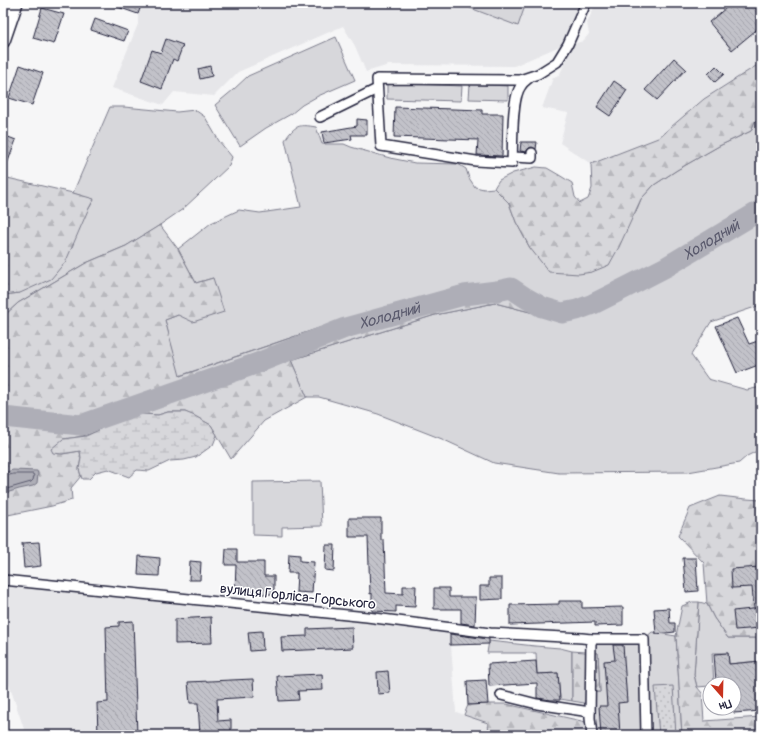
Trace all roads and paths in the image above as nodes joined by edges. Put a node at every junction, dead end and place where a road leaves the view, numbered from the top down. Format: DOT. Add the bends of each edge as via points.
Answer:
graph roads {
  1 [pos="16,3"];
  2 [pos="586,3"];
  3 [pos="3,41"];
  4 [pos="530,77"];
  5 [pos="377,89"];
  6 [pos="320,117"];
  7 [pos="526,154"];
  8 [pos="513,157"];
  9 [pos="3,580"];
  10 [pos="590,639"];
  11 [pos="500,695"];
  12 [pos="590,712"];
  13 [pos="592,735"];
  14 [pos="646,735"];
  1 -- 3 [label="main road"];
  2 -- 4 [label="street" via="557,62"];
  4 -- 5 [label="street" via="520,80 383,78 377,79"];
  4 -- 8 [label="street" via="520,86 514,105"];
  5 -- 6 [label="street"];
  5 -- 8 [label="street" via="381,146 476,162 512,163"];
  7 -- 8 [label="street"];
  9 -- 10 [label="street, вулиця Горліса-Горського" via="367,617 490,633"];
  10 -- 12 [label="street"];
  10 -- 14 [label="street, вулиця Горліса-Горського" via="644,639"];
  11 -- 12 [label="street"];
  12 -- 13 [label="street"];
}
